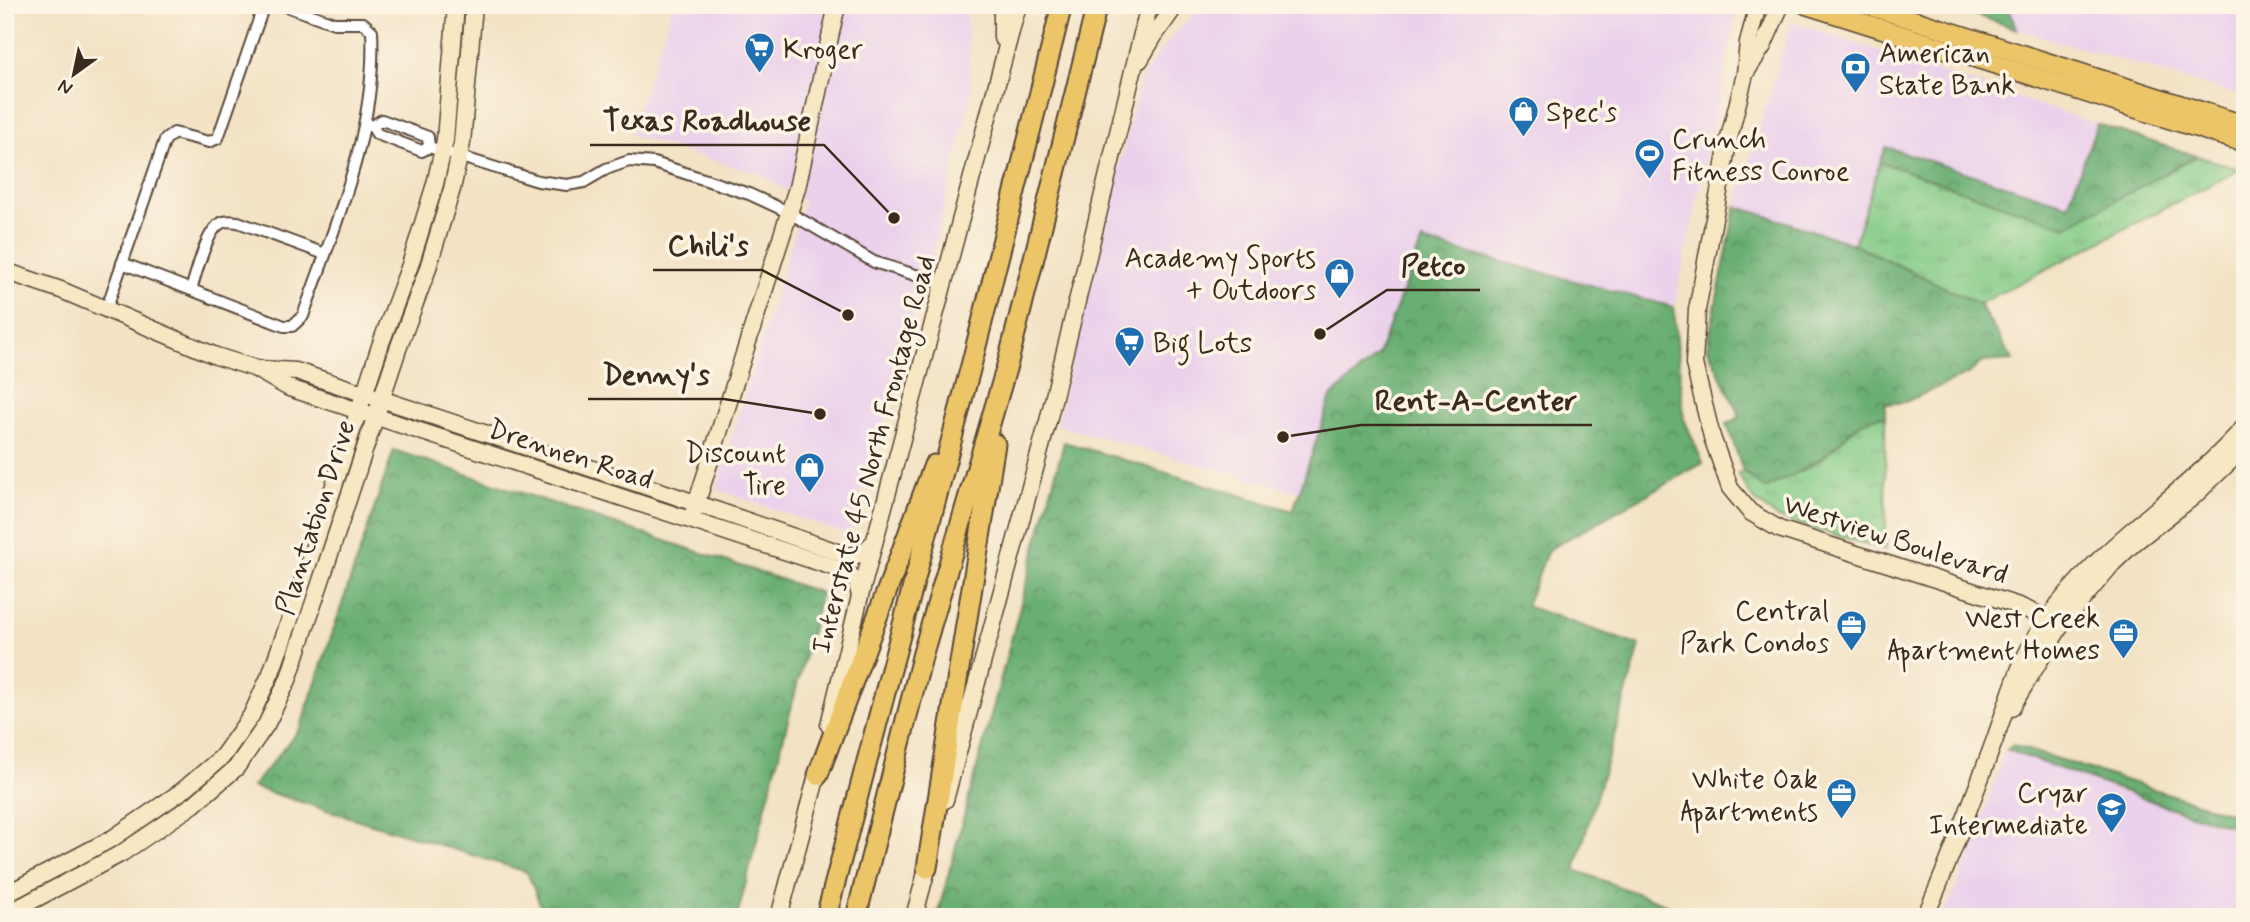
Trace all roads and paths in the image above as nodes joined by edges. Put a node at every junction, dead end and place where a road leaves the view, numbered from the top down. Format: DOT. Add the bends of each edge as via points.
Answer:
graph roads {
  1 [pos="264,5"];
  2 [pos="283,5"];
  3 [pos="456,5"];
  4 [pos="474,5"];
  5 [pos="837,5"];
  6 [pos="1002,5"];
  7 [pos="1018,5"];
  8 [pos="1062,5"];
  9 [pos="1097,5"];
  10 [pos="1149,5"];
  11 [pos="1176,5"];
  12 [pos="1758,5"];
  13 [pos="1781,5"];
  14 [pos="1806,5"];
  15 [pos="1867,5"];
  16 [pos="2038,69"];
  17 [pos="1000,71"];
  18 [pos="1745,74"];
  19 [pos="1129,81"];
  20 [pos="368,125"];
  21 [pos="2245,125"];
  22 [pos="403,128"];
  23 [pos="398,142"];
  24 [pos="2245,143"];
  25 [pos="436,149"];
  26 [pos="460,156"];
  27 [pos="788,212"];
  28 [pos="325,254"];
  29 [pos="122,263"];
  30 [pos="5,271"];
  31 [pos="944,284"];
  32 [pos="191,290"];
  33 [pos="106,310"];
  34 [pos="972,362"];
  35 [pos="1008,362"];
  36 [pos="254,368"];
  37 [pos="364,393"];
  38 [pos="381,399"];
  39 [pos="358,411"];
  40 [pos="375,416"];
  41 [pos="2245,426"];
  42 [pos="2245,447"];
  43 [pos="696,504"];
  44 [pos="691,520"];
  45 [pos="2145,526"];
  46 [pos="875,541"];
  47 [pos="860,596"];
  48 [pos="2054,621"];
  49 [pos="212,765"];
  50 [pos="817,775"];
  51 [pos="226,777"];
  52 [pos="927,868"];
  53 [pos="5,895"];
  54 [pos="5,915"];
  55 [pos="779,917"];
  56 [pos="826,917"];
  57 [pos="856,917"];
  58 [pos="914,917"];
  59 [pos="1925,917"];
  1 -- 29 [label="street" via="220,135 209,142 174,133 165,140"];
  2 -- 20 [label="street" via="334,23 363,23 372,31"];
  3 -- 25 [label="street, Plantation Drive" via="450,94"];
  4 -- 26 [label="street, Plantation Drive"];
  5 -- 27 [label="street" via="805,159"];
  6 -- 17 [label="street"];
  7 -- 17 [label="street, Interstate 45 North Frontage Road"];
  8 -- 34 [label="highway"];
  9 -- 35 [label="highway"];
  10 -- 19 [label="street"];
  11 -- 19 [label="street"];
  12 -- 18 [label="street, Westview Boulevard"];
  13 -- 18 [label="street, Westview Boulevard"];
  14 -- 16 [label="main road"];
  15 -- 16 [label="main road"];
  16 -- 21 [label="main road"];
  16 -- 24 [label="main road"];
  17 -- 31 [label="street, Interstate 45 North Frontage Road"];
  18 -- 48 [label="street, Westview Boulevard" via="1697,310 1694,364 1730,488 1750,512 1779,530"];
  19 -- 52 [label="street" via="1048,421"];
  20 -- 22 [label="street" via="382,120"];
  20 -- 23 [label="street"];
  20 -- 28 [label="street"];
  22 -- 23 [label="street"];
  22 -- 25 [label="street" via="428,137"];
  23 -- 25 [label="street" via="422,151"];
  25 -- 26 [label="street"];
  25 -- 37 [label="street, Plantation Drive" via="435,184"];
  26 -- 27 [label="street" via="538,181 567,185 629,161 654,163 749,194"];
  26 -- 38 [label="street, Plantation Drive" via="427,271"];
  27 -- 31 [label="street" via="874,262"];
  27 -- 43 [label="street"];
  28 -- 32 [label="street" via="227,221 211,234"];
  28 -- 32 [label="street" via="303,316 292,326"];
  29 -- 32 [label="street"];
  29 -- 33 [label="street"];
  30 -- 33 [label="street, Drennen Road"];
  31 -- 46 [label="street, Interstate 45 North Frontage Road"];
  33 -- 36 [label="street, Drennen Road"];
  34 -- 50 [label="highway"];
  34 -- 56 [label="highway"];
  35 -- 52 [label="highway"];
  35 -- 57 [label="highway" via="923,653"];
  36 -- 37 [label="street, Drennen Road" via="296,371"];
  36 -- 39 [label="street, Drennen Road" via="289,388"];
  37 -- 38 [label="street, Drennen Road"];
  37 -- 39 [label="street, Plantation Drive"];
  38 -- 40 [label="street, Plantation Drive"];
  38 -- 43 [label="street, Drennen Road"];
  39 -- 40 [label="street, Drennen Road"];
  39 -- 49 [label="street, Plantation Drive" via="271,673 251,716"];
  40 -- 44 [label="street, Drennen Road"];
  40 -- 51 [label="street, Plantation Drive" via="288,680 266,725"];
  41 -- 45 [label="street"];
  42 -- 45 [label="street" via="2193,496"];
  43 -- 44 [label="street"];
  43 -- 46 [label="street, Drennen Road" via="849,556 862,554"];
  44 -- 47 [label="street, Drennen Road" via="845,570 856,580"];
  45 -- 48 [label="street"];
  46 -- 47 [label="street, Interstate 45 North Frontage Road"];
  47 -- 50 [label="street, Interstate 45 North Frontage Road"];
  48 -- 59 [label="street" via="2000,724"];
  49 -- 51 [label="street"];
  49 -- 53 [label="street, Plantation Drive" via="183,791 113,838"];
  50 -- 55 [label="street, Interstate 45 North Frontage Road"];
  51 -- 54 [label="street, Plantation Drive" via="193,806 122,853"];
  52 -- 58 [label="street"];
}
